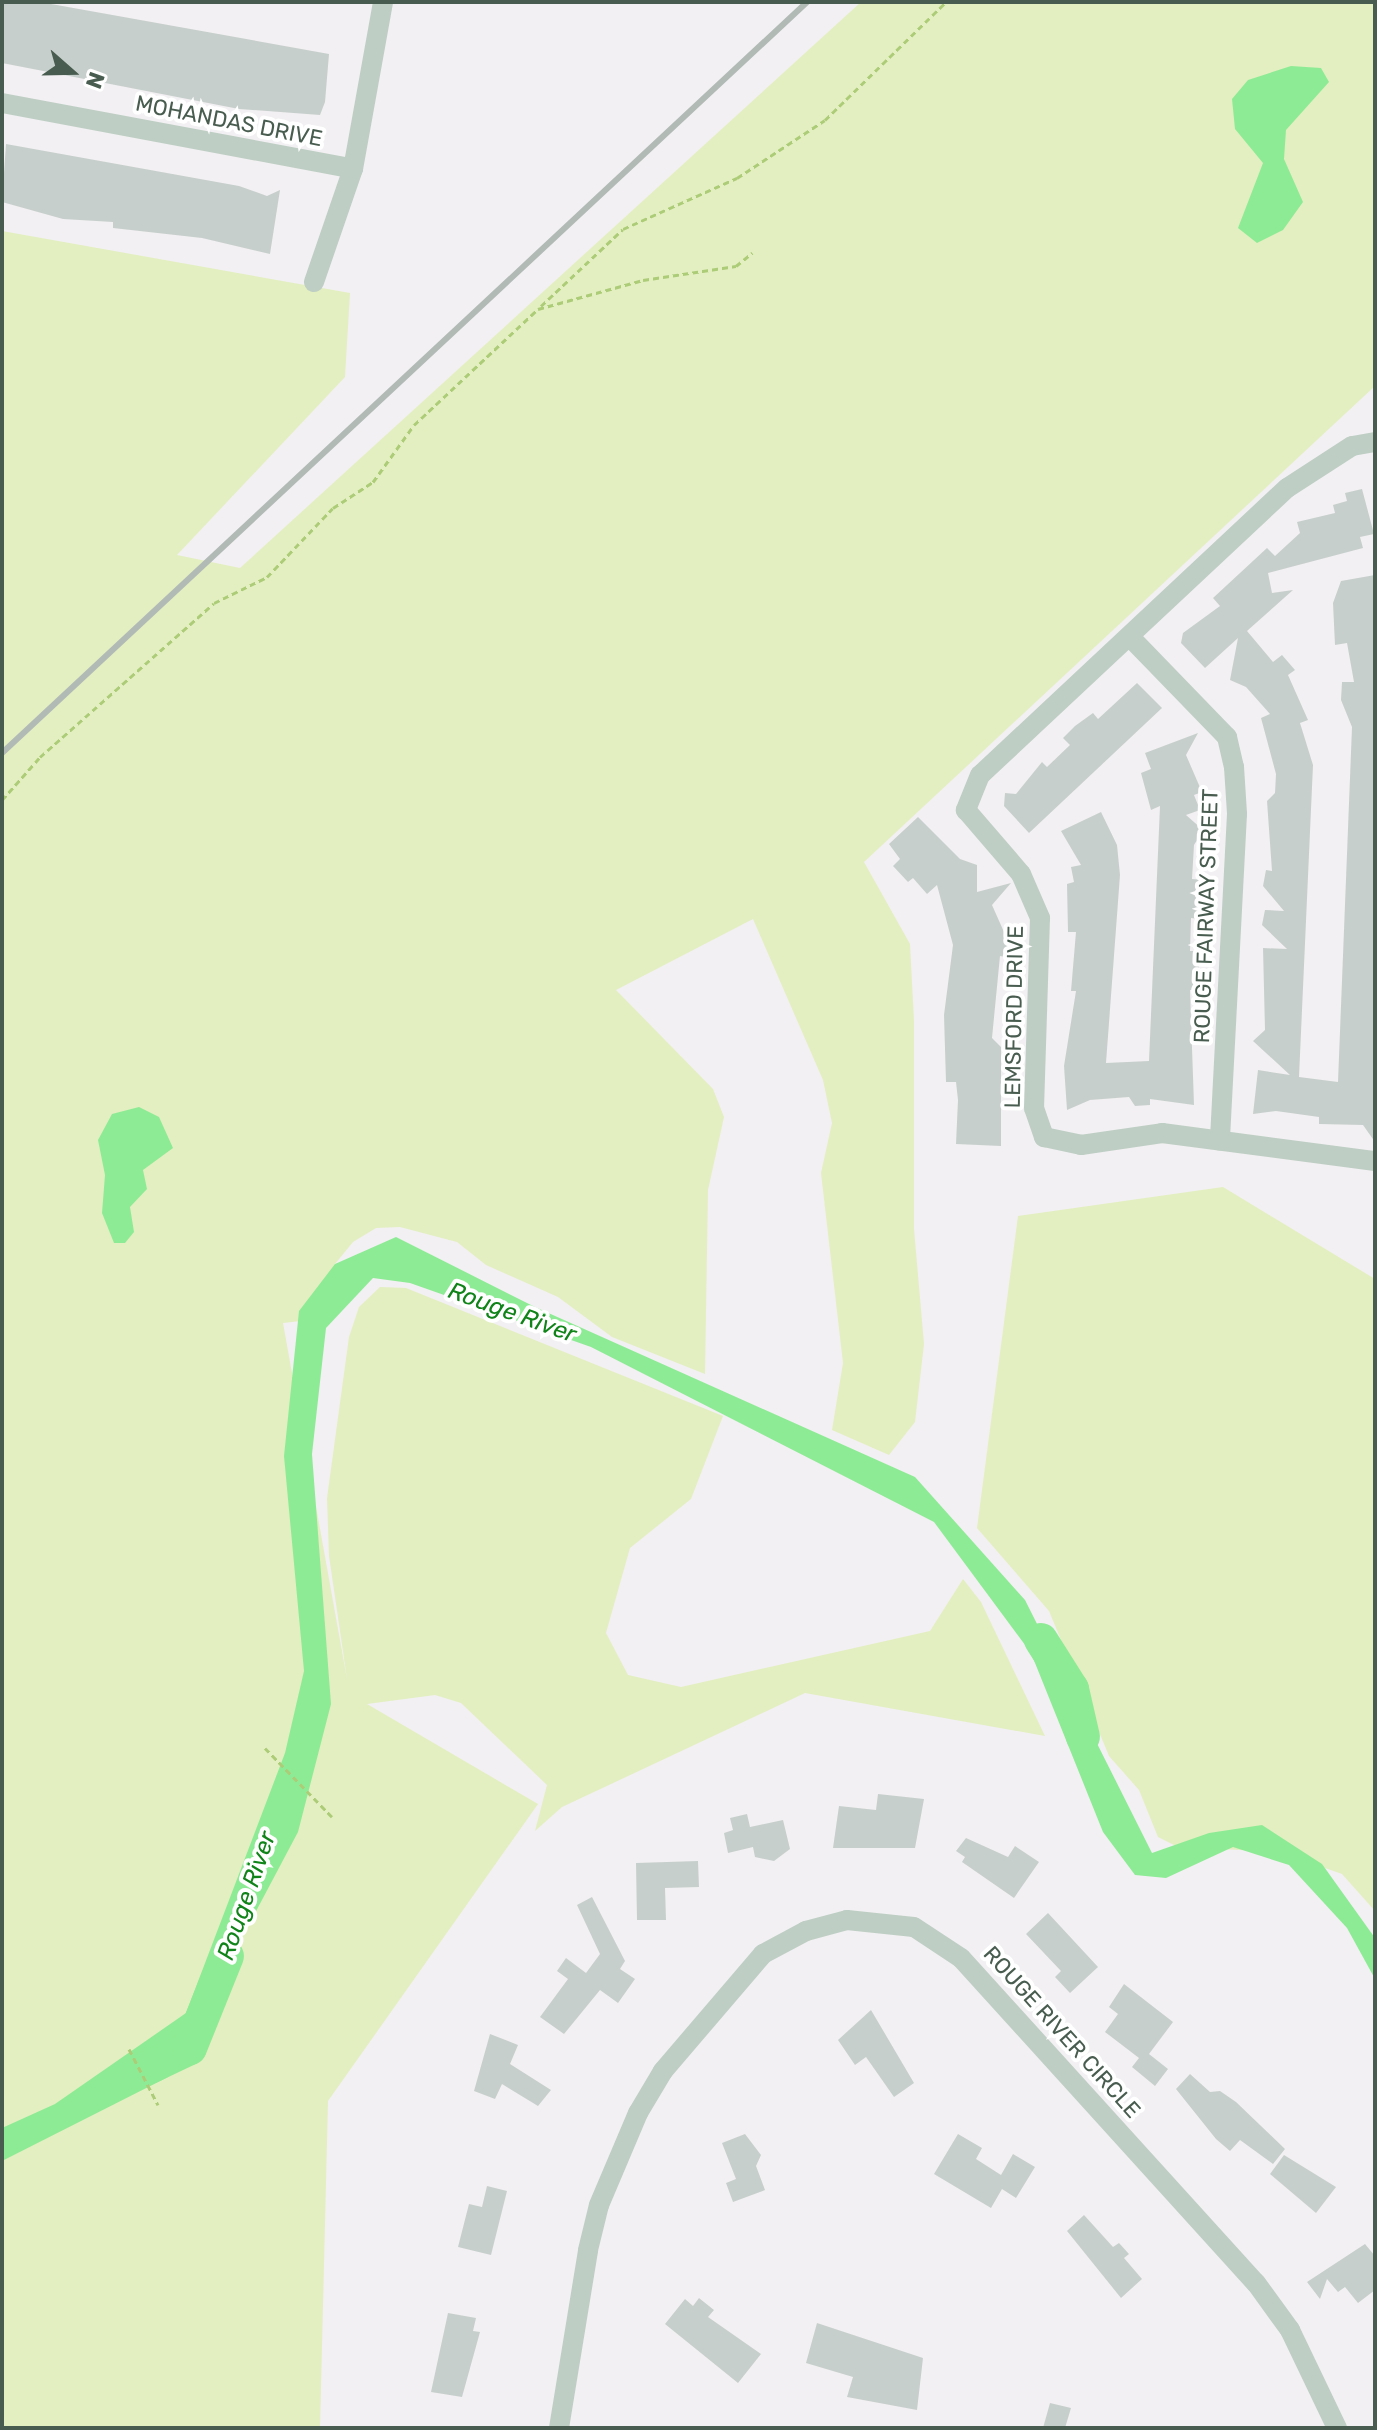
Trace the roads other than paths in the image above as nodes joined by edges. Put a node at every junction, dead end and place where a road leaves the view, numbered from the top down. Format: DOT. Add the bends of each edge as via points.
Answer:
graph roads {
  1 [pos="383,2"];
  2 [pos="2,103"];
  3 [pos="353,169"];
  4 [pos="314,282"];
  5 [pos="1375,442"];
  6 [pos="1131,638"];
  7 [pos="1220,1141"];
  8 [pos="1375,1161"];
  9 [pos="559,2428"];
  10 [pos="1337,2428"];
  1 -- 3 [label="street"];
  2 -- 3 [label="street, MOHANDAS DRIVE"];
  3 -- 4 [label="street"];
  5 -- 6 [label="street, LEMSFORD DRIVE" via="1339,453 1287,488"];
  6 -- 7 [label="street, ROUGE FAIRWAY STREET" via="1227,737 1234,767"];
  6 -- 7 [label="street, LEMSFORD DRIVE" via="980,775 966,810 1021,874 1040,918 1034,1108 1044,1137 1081,1145 1162,1133"];
  7 -- 8 [label="street, LEMSFORD DRIVE"];
  9 -- 10 [label="street, ROUGE RIVER CIRCLE" via="591,2235 638,2113 663,2071 763,1954 806,1931 847,1920 914,1927 961,1958 1256,2283 1290,2330"];
}
